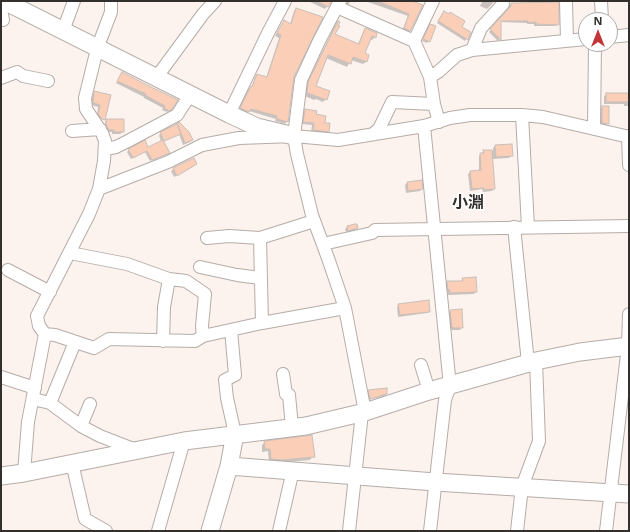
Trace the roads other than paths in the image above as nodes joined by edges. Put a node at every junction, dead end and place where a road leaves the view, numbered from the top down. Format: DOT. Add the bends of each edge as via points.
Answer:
graph roads {
  1 [pos="4,1"];
  2 [pos="74,1"];
  3 [pos="112,1"];
  4 [pos="214,1"];
  5 [pos="285,1"];
  6 [pos="433,1"];
  7 [pos="566,1"];
  8 [pos="601,1"];
  9 [pos="339,4"];
  10 [pos="503,4"];
  11 [pos="602,12"];
  12 [pos="63,32"];
  13 [pos="629,36"];
  14 [pos="618,37"];
  15 [pos="578,40"];
  16 [pos="414,41"];
  17 [pos="567,41"];
  18 [pos="97,49"];
  19 [pos="472,50"];
  20 [pos="595,52"];
  21 [pos="430,77"];
  22 [pos="1,78"];
  23 [pos="156,78"];
  24 [pos="48,81"];
  25 [pos="190,94"];
  26 [pos="434,104"];
  27 [pos="228,114"];
  28 [pos="522,115"];
  29 [pos="439,122"];
  30 [pos="424,126"];
  31 [pos="594,128"];
  32 [pos="100,129"];
  33 [pos="72,131"];
  34 [pos="373,134"];
  35 [pos="294,136"];
  36 [pos="628,137"];
  37 [pos="105,149"];
  38 [pos="629,165"];
  39 [pos="99,189"];
  40 [pos="314,221"];
  41 [pos="629,226"];
  42 [pos="514,227"];
  43 [pos="528,227"];
  44 [pos="434,230"];
  45 [pos="207,238"];
  46 [pos="260,238"];
  47 [pos="323,244"];
  48 [pos="70,252"];
  49 [pos="200,267"];
  50 [pos="8,270"];
  51 [pos="260,278"];
  52 [pos="168,279"];
  53 [pos="50,292"];
  54 [pos="345,308"];
  55 [pos="629,314"];
  56 [pos="262,323"];
  57 [pos="231,330"];
  58 [pos="45,334"];
  59 [pos="203,336"];
  60 [pos="162,341"];
  61 [pos="75,342"];
  62 [pos="628,346"];
  63 [pos="532,362"];
  64 [pos="421,365"];
  65 [pos="283,374"];
  66 [pos="1,377"];
  67 [pos="450,386"];
  68 [pos="429,391"];
  69 [pos="34,394"];
  70 [pos="50,403"];
  71 [pos="90,404"];
  72 [pos="364,412"];
  73 [pos="81,426"];
  74 [pos="292,428"];
  75 [pos="235,434"];
  76 [pos="184,441"];
  77 [pos="136,450"];
  78 [pos="72,463"];
  79 [pos="230,466"];
  80 [pos="294,470"];
  81 [pos="24,473"];
  82 [pos="355,475"];
  83 [pos="1,476"];
  84 [pos="435,482"];
  85 [pos="522,487"];
  86 [pos="612,492"];
  87 [pos="629,494"];
  88 [pos="106,531"];
  89 [pos="158,531"];
  90 [pos="210,531"];
  91 [pos="279,531"];
  92 [pos="349,531"];
  93 [pos="430,531"];
  94 [pos="517,531"];
  95 [pos="606,531"];
  1 -- 12 [label="street"];
  2 -- 12 [label="street"];
  3 -- 18 [label="street" via="111,12"];
  4 -- 23 [label="street"];
  5 -- 27 [label="street"];
  6 -- 16 [label="street"];
  7 -- 17 [label="street"];
  8 -- 11 [label="street"];
  9 -- 16 [label="street"];
  9 -- 35 [label="street" via="301,80"];
  10 -- 19 [label="street" via="481,28"];
  12 -- 18 [label="street"];
  13 -- 14 [label="street"];
  15 -- 17 [label="street"];
  16 -- 21 [label="street"];
  17 -- 19 [label="street"];
  18 -- 23 [label="street"];
  18 -- 32 [label="street" via="85,98 86,109"];
  19 -- 21 [label="street" via="457,55"];
  20 -- 31 [label="street"];
  21 -- 26 [label="street"];
  22 -- 24 [label="street" via="17,72 23,76"];
  23 -- 25 [label="street"];
  25 -- 27 [label="street"];
  25 -- 37 [label="street" via="177,115 122,144"];
  26 -- 29 [label="street"];
  26 -- 34 [label="street" via="392,102 379,129"];
  27 -- 35 [label="street" via="257,127"];
  28 -- 29 [label="street" via="470,115"];
  28 -- 31 [label="street"];
  28 -- 43 [label="street"];
  29 -- 30 [label="street"];
  30 -- 34 [label="street"];
  30 -- 44 [label="street"];
  31 -- 36 [label="street"];
  32 -- 33 [label="street"];
  32 -- 37 [label="street"];
  34 -- 35 [label="street" via="338,140"];
  35 -- 39 [label="street" via="239,138 202,145 168,162"];
  35 -- 40 [label="street"];
  36 -- 38 [label="street"];
  37 -- 39 [label="street"];
  39 -- 48 [label="street"];
  40 -- 46 [label="street"];
  40 -- 47 [label="street"];
  41 -- 43 [label="street"];
  42 -- 43 [label="street"];
  42 -- 44 [label="street"];
  42 -- 63 [label="street"];
  44 -- 47 [label="street" via="375,230 372,233"];
  44 -- 67 [label="street"];
  45 -- 46 [label="street"];
  46 -- 51 [label="street"];
  47 -- 54 [label="street"];
  48 -- 52 [label="street" via="127,264"];
  48 -- 53 [label="street"];
  49 -- 51 [label="street"];
  50 -- 53 [label="street"];
  51 -- 56 [label="street"];
  52 -- 59 [label="street" via="186,281 205,294"];
  52 -- 60 [label="street"];
  53 -- 58 [label="street" via="37,316"];
  54 -- 56 [label="street"];
  54 -- 72 [label="street"];
  55 -- 62 [label="street"];
  56 -- 57 [label="street"];
  57 -- 59 [label="street"];
  57 -- 75 [label="street" via="236,375 225,380"];
  58 -- 61 [label="street"];
  58 -- 69 [label="street"];
  59 -- 60 [label="street" via="195,341"];
  60 -- 61 [label="street" via="109,339 94,348"];
  61 -- 70 [label="street"];
  62 -- 63 [label="street"];
  62 -- 86 [label="street"];
  63 -- 67 [label="street"];
  63 -- 85 [label="street" via="539,441"];
  64 -- 68 [label="street"];
  65 -- 74 [label="street" via="286,394 289,395"];
  66 -- 69 [label="street"];
  67 -- 68 [label="street"];
  67 -- 84 [label="street" via="445,400"];
  68 -- 72 [label="street"];
  69 -- 70 [label="street"];
  69 -- 81 [label="street" via="28,422"];
  70 -- 73 [label="street"];
  71 -- 73 [label="street"];
  72 -- 74 [label="street"];
  72 -- 82 [label="street"];
  73 -- 77 [label="street"];
  74 -- 75 [label="street"];
  75 -- 76 [label="street"];
  75 -- 79 [label="street"];
  76 -- 77 [label="street"];
  76 -- 89 [label="street"];
  77 -- 78 [label="street"];
  78 -- 81 [label="street"];
  78 -- 88 [label="street" via="85,519"];
  79 -- 80 [label="street"];
  79 -- 90 [label="street"];
  80 -- 82 [label="street"];
  80 -- 91 [label="street"];
  81 -- 83 [label="street"];
  82 -- 84 [label="street"];
  82 -- 92 [label="street"];
  84 -- 85 [label="street"];
  84 -- 93 [label="street"];
  85 -- 86 [label="street"];
  85 -- 94 [label="street"];
  86 -- 87 [label="street"];
  86 -- 95 [label="street"];
}
